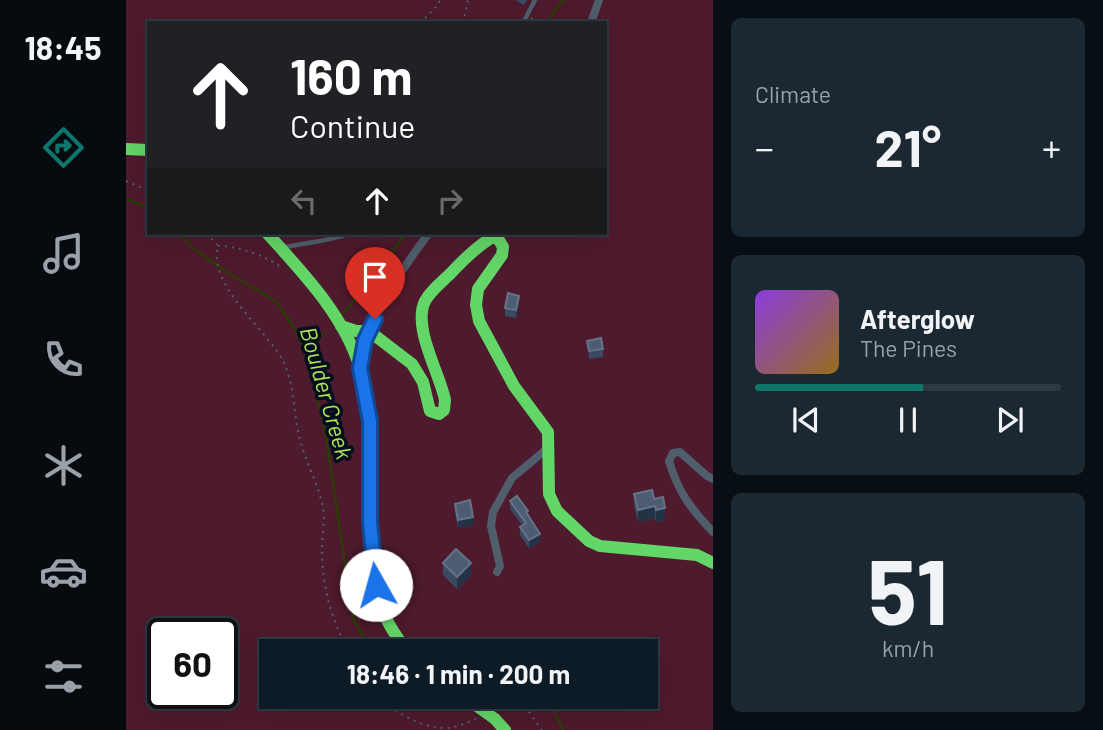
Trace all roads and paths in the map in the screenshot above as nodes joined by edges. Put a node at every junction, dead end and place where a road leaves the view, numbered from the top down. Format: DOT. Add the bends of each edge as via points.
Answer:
graph roads {
  1 [pos="440,0"];
  2 [pos="468,0"];
  3 [pos="535,0"];
  4 [pos="599,0"];
  5 [pos="422,21"];
  6 [pos="463,21"];
  7 [pos="524,21"];
  8 [pos="592,21"];
  9 [pos="126,149"];
  10 [pos="147,150"];
  11 [pos="126,181"];
  12 [pos="147,190"];
  13 [pos="209,235"];
  14 [pos="269,235"];
  15 [pos="342,235"];
  16 [pos="428,235"];
  17 [pos="218,246"];
  18 [pos="281,249"];
  19 [pos="274,262"];
  20 [pos="341,326"];
  21 [pos="369,331"];
  22 [pos="360,368"];
  23 [pos="549,447"];
  24 [pos="713,479"];
  25 [pos="713,532"];
  26 [pos="713,562"];
  27 [pos="497,572"];
  28 [pos="342,639"];
  29 [pos="399,639"];
  30 [pos="395,709"];
  31 [pos="483,709"];
  32 [pos="491,714"];
  33 [pos="505,730"];
  34 [pos="542,730"];
  1 -- 5 [label="path"];
  2 -- 6 [label="path"];
  3 -- 7 [label="lane"];
  4 -- 8 [label="street"];
  9 -- 10 [label="street"];
  11 -- 12 [label="path"];
  13 -- 17 [label="path"];
  14 -- 18 [label="street"];
  15 -- 18 [label="lane"];
  16 -- 21 [label="street"];
  17 -- 19 [label="path"];
  17 -- 28 [label="path" via="216,254 228,290 282,358 290,379 303,453 323,509 322,573"];
  18 -- 20 [label="street"];
  20 -- 21 [label="street"];
  20 -- 22 [label="street"];
  21 -- 22 [label="street"];
  21 -- 23 [label="street" via="412,363 423,382 430,411 439,414 446,398 426,341 421,315 424,304 457,267 496,235 502,255 478,289 479,321 514,386 548,432"];
  22 -- 29 [label="street" via="370,421 370,522 376,585"];
  23 -- 26 [label="street" via="553,505 589,541 617,549 697,555"];
  23 -- 27 [label="street" via="512,478 493,512"];
  24 -- 25 [label="street" via="680,452 673,453 669,461 674,479 690,507"];
  30 -- 32 [label="path" via="443,729"];
  31 -- 32 [label="street, bridge"];
  32 -- 33 [label="street"];
  32 -- 34 [label="path" via="506,704 526,708"];
}
